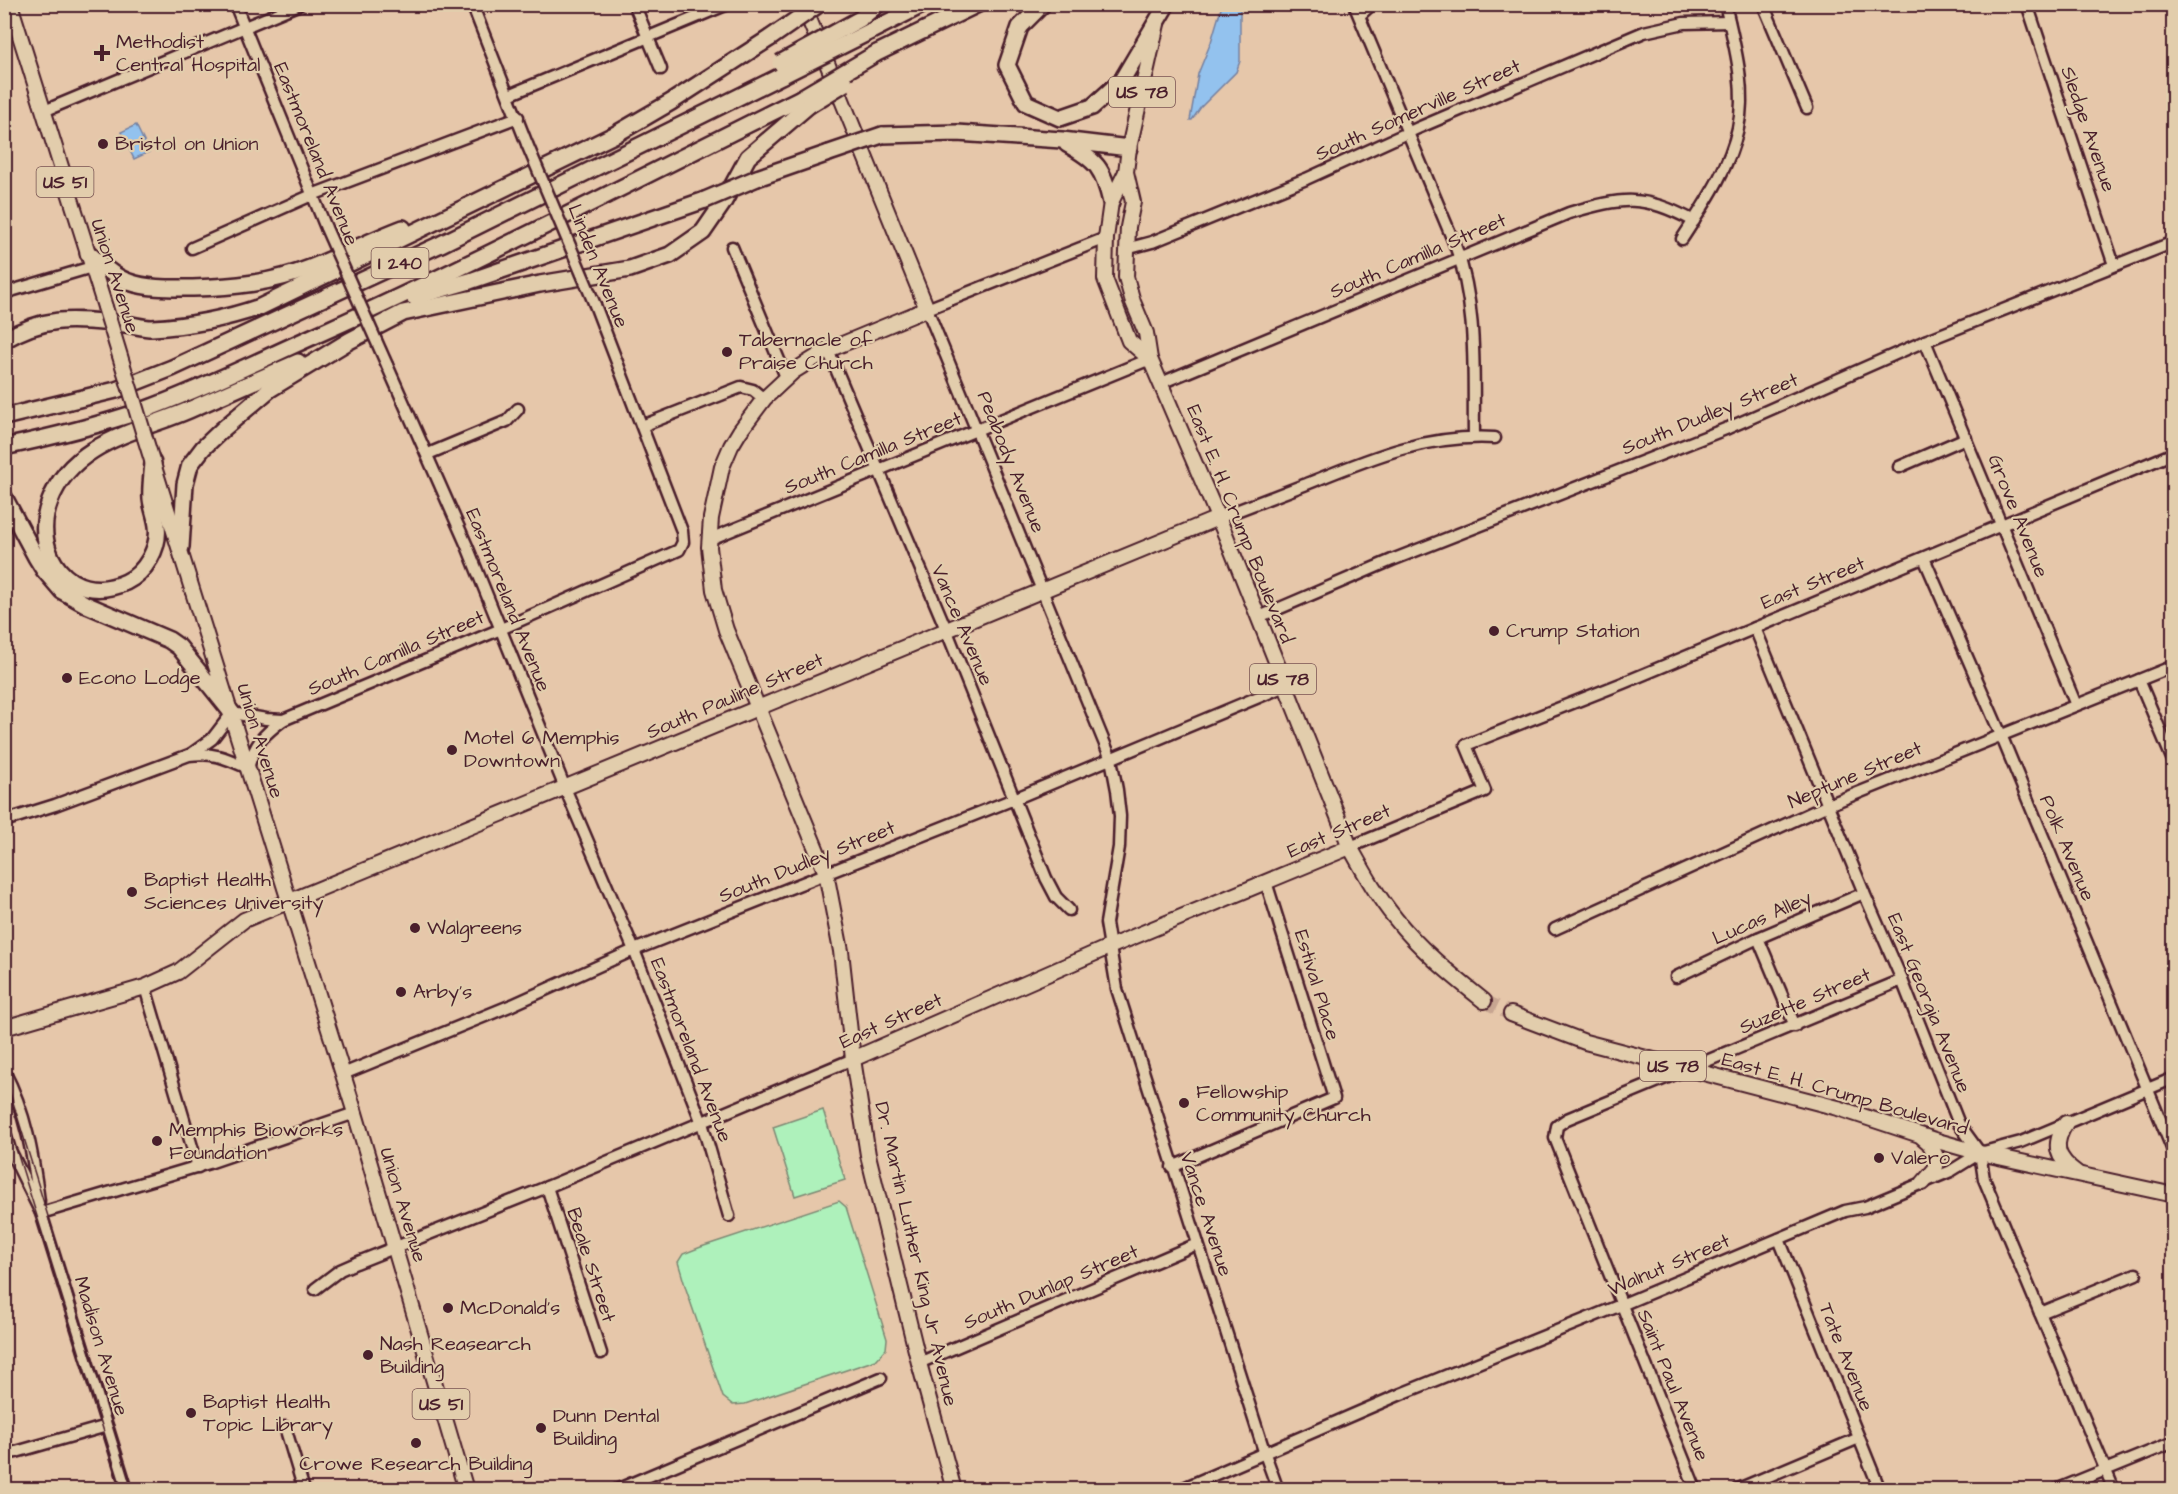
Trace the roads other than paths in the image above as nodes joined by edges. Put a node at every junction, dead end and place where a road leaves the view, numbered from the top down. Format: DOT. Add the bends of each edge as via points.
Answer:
graph roads {
  1 [pos="236,4"];
  2 [pos="300,4"];
  3 [pos="472,4"];
  4 [pos="634,4"];
  5 [pos="728,4"];
  6 [pos="803,4"];
  7 [pos="819,4"];
  8 [pos="878,4"];
  9 [pos="924,4"];
  10 [pos="1042,4"];
  11 [pos="1372,4"];
  12 [pos="1725,4"];
  13 [pos="1763,4"];
  14 [pos="2027,4"];
  15 [pos="1164,7"];
  16 [pos="9,8"];
  17 [pos="972,8"];
  18 [pos="1357,10"];
  19 [pos="1729,22"];
  20 [pos="866,25"];
  21 [pos="244,28"];
  22 [pos="648,39"];
  23 [pos="661,69"];
  24 [pos="509,95"];
  25 [pos="804,102"];
  26 [pos="1807,108"];
  27 [pos="44,111"];
  28 [pos="518,117"];
  29 [pos="1407,133"];
  30 [pos="1062,141"];
  31 [pos="1129,148"];
  32 [pos="1126,172"];
  33 [pos="312,195"];
  34 [pos="481,199"];
  35 [pos="1111,202"];
  36 [pos="1694,221"];
  37 [pos="1106,238"];
  38 [pos="1682,238"];
  39 [pos="2174,242"];
  40 [pos="732,247"];
  41 [pos="192,248"];
  42 [pos="1126,249"];
  43 [pos="1460,258"];
  44 [pos="90,260"];
  45 [pos="2114,265"];
  46 [pos="4,293"];
  47 [pos="387,303"];
  48 [pos="927,309"];
  49 [pos="4,340"];
  50 [pos="349,341"];
  51 [pos="1925,341"];
  52 [pos="828,350"];
  53 [pos="1150,359"];
  54 [pos="786,377"];
  55 [pos="1161,383"];
  56 [pos="764,399"];
  57 [pos="518,409"];
  58 [pos="4,417"];
  59 [pos="642,426"];
  60 [pos="976,430"];
  61 [pos="1474,437"];
  62 [pos="1496,438"];
  63 [pos="1966,438"];
  64 [pos="4,447"];
  65 [pos="2174,453"];
  66 [pos="428,454"];
  67 [pos="153,463"];
  68 [pos="1899,466"];
  69 [pos="877,470"];
  70 [pos="4,497"];
  71 [pos="1218,518"];
  72 [pos="2002,525"];
  73 [pos="710,539"];
  74 [pos="683,542"];
  75 [pos="181,547"];
  76 [pos="1924,558"];
  77 [pos="1042,590"];
  78 [pos="1259,617"];
  79 [pos="1755,628"];
  80 [pos="501,629"];
  81 [pos="946,630"];
  82 [pos="2174,666"];
  83 [pos="2139,680"];
  84 [pos="1285,686"];
  85 [pos="2076,705"];
  86 [pos="758,707"];
  87 [pos="232,713"];
  88 [pos="283,720"];
  89 [pos="2001,735"];
  90 [pos="189,755"];
  91 [pos="1111,759"];
  92 [pos="2174,763"];
  93 [pos="248,768"];
  94 [pos="565,788"];
  95 [pos="1014,799"];
  96 [pos="1828,805"];
  97 [pos="4,821"];
  98 [pos="1350,847"];
  99 [pos="826,873"];
  100 [pos="1266,882"];
  101 [pos="1863,893"];
  102 [pos="289,902"];
  103 [pos="1069,910"];
  104 [pos="1555,929"];
  105 [pos="1758,938"];
  106 [pos="1109,946"];
  107 [pos="634,950"];
  108 [pos="1676,977"];
  109 [pos="1902,980"];
  110 [pos="145,987"];
  111 [pos="1484,1001"];
  112 [pos="1511,1014"];
  113 [pos="1795,1026"];
  114 [pos="4,1028"];
  115 [pos="853,1059"];
  116 [pos="1686,1070"];
  117 [pos="4,1071"];
  118 [pos="343,1074"];
  119 [pos="2174,1078"];
  120 [pos="2147,1089"];
  121 [pos="355,1113"];
  122 [pos="702,1123"];
  123 [pos="2066,1123"];
  124 [pos="1557,1126"];
  125 [pos="4,1130"];
  126 [pos="1921,1136"];
  127 [pos="1980,1153"];
  128 [pos="2174,1153"];
  129 [pos="198,1167"];
  130 [pos="1172,1167"];
  131 [pos="2079,1174"];
  132 [pos="1923,1183"];
  133 [pos="547,1187"];
  134 [pos="2174,1195"];
  135 [pos="41,1214"];
  136 [pos="729,1216"];
  137 [pos="1779,1239"];
  138 [pos="1197,1244"];
  139 [pos="396,1248"];
  140 [pos="2136,1274"];
  141 [pos="315,1289"];
  142 [pos="1622,1305"];
  143 [pos="2040,1313"];
  144 [pos="601,1353"];
  145 [pos="920,1363"];
  146 [pos="881,1378"];
  147 [pos="107,1426"];
  148 [pos="285,1427"];
  149 [pos="1859,1438"];
  150 [pos="2174,1442"];
  151 [pos="4,1454"];
  152 [pos="1264,1454"];
  153 [pos="2106,1470"];
  154 [pos="127,1490"];
  155 [pos="304,1490"];
  156 [pos="466,1490"];
  157 [pos="616,1490"];
  158 [pos="954,1490"];
  159 [pos="1179,1490"];
  160 [pos="1278,1490"];
  161 [pos="1696,1490"];
  162 [pos="1736,1490"];
  163 [pos="1880,1490"];
  164 [pos="2056,1490"];
  165 [pos="2114,1490"];
  1 -- 21 [label="street, Eastmoreland Avenue"];
  2 -- 21 [label="street"];
  3 -- 24 [label="street, Linden Avenue"];
  4 -- 22 [label="street"];
  5 -- 22 [label="street"];
  6 -- 48 [label="main road, Peabody Avenue"];
  7 -- 34 [label="highway, bridge" via="616,134"];
  8 -- 20 [label="highway"];
  9 -- 20 [label="highway, I 240"];
  10 -- 15 [label="highway" via="1020,27 1007,65 1026,103 1060,118 1092,107 1122,80"];
  11 -- 18 [label="street"];
  12 -- 19 [label="street"];
  13 -- 26 [label="street"];
  14 -- 45 [label="street, Sledge Avenue"];
  15 -- 31 [label="main road, US 78"];
  16 -- 27 [label="main road, Union Avenue / US 51"];
  17 -- 25 [label="highway, I 240, bridge"];
  18 -- 29 [label="street"];
  19 -- 29 [label="street, South Somerville Street" via="1684,23 1644,32"];
  19 -- 36 [label="street" via="1741,85 1739,126 1729,158"];
  20 -- 58 [label="highway, I 240, bridge" via="687,122 441,244 172,368 116,390"];
  21 -- 27 [label="street"];
  21 -- 33 [label="street, Eastmoreland Avenue"];
  22 -- 23 [label="street"];
  22 -- 24 [label="street"];
  24 -- 28 [label="street, Linden Avenue"];
  25 -- 47 [label="highway, I 240"];
  25 -- 50 [label="highway" via="748,158 703,232 670,255 630,269 402,314"];
  27 -- 44 [label="main road, Union Avenue / US 51"];
  28 -- 33 [label="street"];
  28 -- 59 [label="street, Linden Avenue, bridge"];
  29 -- 42 [label="street, South Somerville Street" via="1296,183"];
  29 -- 43 [label="street"];
  30 -- 31 [label="highway"];
  30 -- 35 [label="highway" via="1098,167 1105,177"];
  30 -- 47 [label="highway, bridge" via="957,133 882,135 461,284"];
  31 -- 32 [label="main road, US 78"];
  32 -- 35 [label="main road, East E. H. Crump Boulevard / US 78"];
  32 -- 42 [label="main road, East E. H. Crump Boulevard / US 78" via="1133,202"];
  33 -- 41 [label="street"];
  33 -- 66 [label="street, Eastmoreland Avenue, bridge"];
  34 -- 44 [label="highway" via="310,268 248,284 145,286 120,278"];
  34 -- 49 [label="highway" via="240,314 150,328 61,320 37,324"];
  35 -- 37 [label="main road, East E. H. Crump Boulevard / US 78"];
  36 -- 38 [label="street"];
  36 -- 43 [label="street, South Camilla Street" via="1648,201 1603,203"];
  37 -- 48 [label="street, Dr. Martin Luther King Jr Avenue"];
  37 -- 53 [label="main road, East E. H. Crump Boulevard / US 78" via="1105,279 1112,301 1129,341"];
  39 -- 45 [label="street, South Dudley Street"];
  40 -- 54 [label="street"];
  42 -- 53 [label="main road, East E. H. Crump Boulevard / US 78" via="1126,277 1146,333"];
  43 -- 55 [label="street, South Camilla Street"];
  43 -- 61 [label="street" via="1471,309"];
  44 -- 46 [label="street"];
  44 -- 67 [label="main road, Union Avenue / US 51, bridge"];
  45 -- 51 [label="street, South Dudley Street"];
  47 -- 64 [label="highway, I 240" via="147,409 50,438"];
  48 -- 52 [label="main road, Dr. Martin Luther King Jr Avenue"];
  48 -- 60 [label="street, Peabody Avenue"];
  50 -- 67 [label="highway" via="102,444 84,456 58,485 45,519 48,551 53,563 70,580 84,587 103,588 132,579 147,564 158,528 151,498"];
  50 -- 75 [label="highway" via="270,389 194,457 187,473"];
  51 -- 63 [label="street, Grove Avenue"];
  51 -- 78 [label="street, South Dudley Street" via="1728,428 1392,560"];
  52 -- 54 [label="main road, Dr. Martin Luther King Jr Avenue"];
  52 -- 69 [label="street, Vance Avenue"];
  53 -- 55 [label="main road, East E. H. Crump Boulevard / US 78"];
  53 -- 60 [label="street, South Camilla Street"];
  54 -- 56 [label="main road, Dr. Martin Luther King Jr Avenue"];
  55 -- 71 [label="main road, East E. H. Crump Boulevard / US 78"];
  56 -- 59 [label="street" via="741,387"];
  56 -- 73 [label="main road, Dr. Martin Luther King Jr Avenue" via="740,431 722,467"];
  57 -- 66 [label="street" via="507,421"];
  59 -- 74 [label="street, Linden Avenue"];
  60 -- 69 [label="street, South Camilla Street"];
  60 -- 77 [label="street, Peabody Avenue"];
  61 -- 62 [label="street, South Pauline Street"];
  61 -- 71 [label="street, South Pauline Street" via="1406,447"];
  63 -- 68 [label="street"];
  63 -- 72 [label="street, Grove Avenue"];
  65 -- 72 [label="street, East Street"];
  66 -- 80 [label="street, Eastmoreland Avenue"];
  67 -- 75 [label="main road, Union Avenue / US 51"];
  69 -- 73 [label="street, South Camilla Street"];
  69 -- 81 [label="street, Vance Avenue"];
  70 -- 87 [label="highway" via="44,570 62,591 179,647"];
  71 -- 77 [label="main road, South Pauline Street"];
  71 -- 78 [label="main road, East E. H. Crump Boulevard / US 78"];
  72 -- 76 [label="street, East Street"];
  72 -- 85 [label="street, Grove Avenue"];
  73 -- 86 [label="main road, Dr. Martin Luther King Jr Avenue" via="711,574 726,630"];
  74 -- 80 [label="street, South Camilla Street" via="679,550"];
  75 -- 87 [label="main road, Union Avenue / US 51"];
  76 -- 79 [label="street, East Street"];
  76 -- 89 [label="street, Polk Avenue"];
  77 -- 81 [label="main road, South Pauline Street"];
  77 -- 91 [label="street, Peabody Avenue"];
  78 -- 84 [label="main road, East E. H. Crump Boulevard / US 78"];
  79 -- 96 [label="street, East Georgia Avenue"];
  79 -- 98 [label="street, East Street" via="1466,745 1485,791"];
  80 -- 88 [label="street, South Camilla Street"];
  80 -- 94 [label="street, Eastmoreland Avenue"];
  81 -- 86 [label="main road, South Pauline Street"];
  81 -- 95 [label="street, Vance Avenue"];
  82 -- 83 [label="street, Neptune Street"];
  83 -- 85 [label="street, Neptune Street"];
  83 -- 92 [label="street"];
  84 -- 91 [label="street, South Dudley Street"];
  84 -- 98 [label="main road, East E. H. Crump Boulevard / US 78"];
  85 -- 89 [label="street, Neptune Street"];
  86 -- 94 [label="main road, South Pauline Street"];
  86 -- 99 [label="main road, Dr. Martin Luther King Jr Avenue"];
  87 -- 88 [label="street, South Camilla Street"];
  87 -- 90 [label="street" via="212,739"];
  87 -- 93 [label="main road, Union Avenue / US 51"];
  88 -- 93 [label="street, South Camilla Street" via="260,739"];
  89 -- 96 [label="street, Neptune Street"];
  89 -- 120 [label="street, Polk Avenue"];
  90 -- 93 [label="street" via="207,753"];
  90 -- 97 [label="street"];
  91 -- 95 [label="street, South Dudley Street"];
  91 -- 106 [label="street, Peabody Avenue" via="1120,816 1119,847 1106,923"];
  93 -- 102 [label="main road, Union Avenue / US 51"];
  94 -- 102 [label="main road, South Pauline Street"];
  94 -- 107 [label="street, Eastmoreland Avenue"];
  95 -- 99 [label="street, South Dudley Street"];
  95 -- 103 [label="street, Vance Avenue" via="1051,889"];
  96 -- 101 [label="street, East Georgia Avenue"];
  96 -- 104 [label="street, Neptune Street"];
  98 -- 100 [label="main road, East Street"];
  98 -- 111 [label="main road, East E. H. Crump Boulevard / US 78" via="1396,920"];
  99 -- 107 [label="street, South Dudley Street"];
  99 -- 115 [label="main road, Dr. Martin Luther King Jr Avenue" via="842,951"];
  100 -- 106 [label="main road, East Street"];
  100 -- 130 [label="street, Estival Place" via="1334,1098"];
  101 -- 105 [label="street, Lucas Alley"];
  101 -- 109 [label="street, East Georgia Avenue"];
  102 -- 110 [label="main road, South Pauline Street" via="244,920 178,972"];
  102 -- 118 [label="main road, Union Avenue / US 51"];
  105 -- 108 [label="street, Lucas Alley"];
  105 -- 113 [label="street"];
  106 -- 115 [label="main road, East Street"];
  106 -- 130 [label="street, Vance Avenue" via="1117,990"];
  107 -- 118 [label="street, South Dudley Street"];
  107 -- 122 [label="street, Eastmoreland Avenue"];
  109 -- 113 [label="street, Suzette Street"];
  109 -- 127 [label="street, East Georgia Avenue" via="1959,1124"];
  110 -- 114 [label="main road, South Pauline Street"];
  110 -- 129 [label="street"];
  112 -- 116 [label="main road, East E. H. Crump Boulevard / US 78" via="1585,1042"];
  113 -- 116 [label="street, Suzette Street"];
  115 -- 122 [label="street, East Street"];
  115 -- 145 [label="main road, Dr. Martin Luther King Jr Avenue" via="868,1155"];
  116 -- 124 [label="street, Suzette Street"];
  116 -- 126 [label="main road, East E. H. Crump Boulevard / US 78" via="1838,1108"];
  117 -- 135 [label="street, Madison Avenue" via="16,1092 31,1143"];
  118 -- 121 [label="main road, Union Avenue / US 51"];
  119 -- 120 [label="street, Walnut Street"];
  120 -- 123 [label="street, Walnut Street"];
  120 -- 128 [label="street, Polk Avenue"];
  121 -- 129 [label="street"];
  121 -- 139 [label="main road, Union Avenue / US 51"];
  122 -- 133 [label="street, East Street"];
  122 -- 136 [label="street, Eastmoreland Avenue"];
  123 -- 127 [label="street, Walnut Street" via="2021,1142"];
  123 -- 131 [label="main road" via="2058,1135 2059,1152 2066,1165"];
  124 -- 142 [label="street, Saint Paul Avenue" via="1555,1138"];
  125 -- 135 [label="street, Madison Avenue"];
  126 -- 127 [label="main road, East E. H. Crump Boulevard / US 78"];
  126 -- 132 [label="main road" via="1938,1160"];
  127 -- 131 [label="main road, East E. H. Crump Boulevard / US 78"];
  127 -- 132 [label="street, Walnut Street"];
  127 -- 143 [label="street, East Georgia Avenue" via="1984,1179"];
  129 -- 135 [label="street"];
  130 -- 138 [label="street, Vance Avenue"];
  131 -- 134 [label="main road, East E. H. Crump Boulevard / US 78"];
  132 -- 137 [label="street, Walnut Street"];
  133 -- 139 [label="street, East Street"];
  133 -- 144 [label="street, Beale Street"];
  135 -- 147 [label="street, Madison Avenue"];
  137 -- 142 [label="street, Walnut Street"];
  137 -- 149 [label="street, Tate Avenue"];
  138 -- 145 [label="street, South Dunlap Street"];
  138 -- 152 [label="street, Vance Avenue"];
  139 -- 141 [label="street, East Street" via="340,1270"];
  139 -- 156 [label="main road, Union Avenue / US 51"];
  140 -- 143 [label="street"];
  142 -- 152 [label="street, Walnut Street"];
  142 -- 161 [label="street, Saint Paul Avenue"];
  143 -- 153 [label="street, East Georgia Avenue"];
  145 -- 158 [label="main road, Dr. Martin Luther King Jr Avenue"];
  146 -- 157 [label="street"];
  147 -- 151 [label="street"];
  147 -- 154 [label="street, Madison Avenue"];
  148 -- 155 [label="street"];
  149 -- 162 [label="street"];
  149 -- 163 [label="street, Tate Avenue"];
  150 -- 153 [label="street"];
  152 -- 159 [label="street, Walnut Street"];
  152 -- 160 [label="street, Vance Avenue"];
  153 -- 164 [label="street"];
  153 -- 165 [label="street, East Georgia Avenue"];
}
